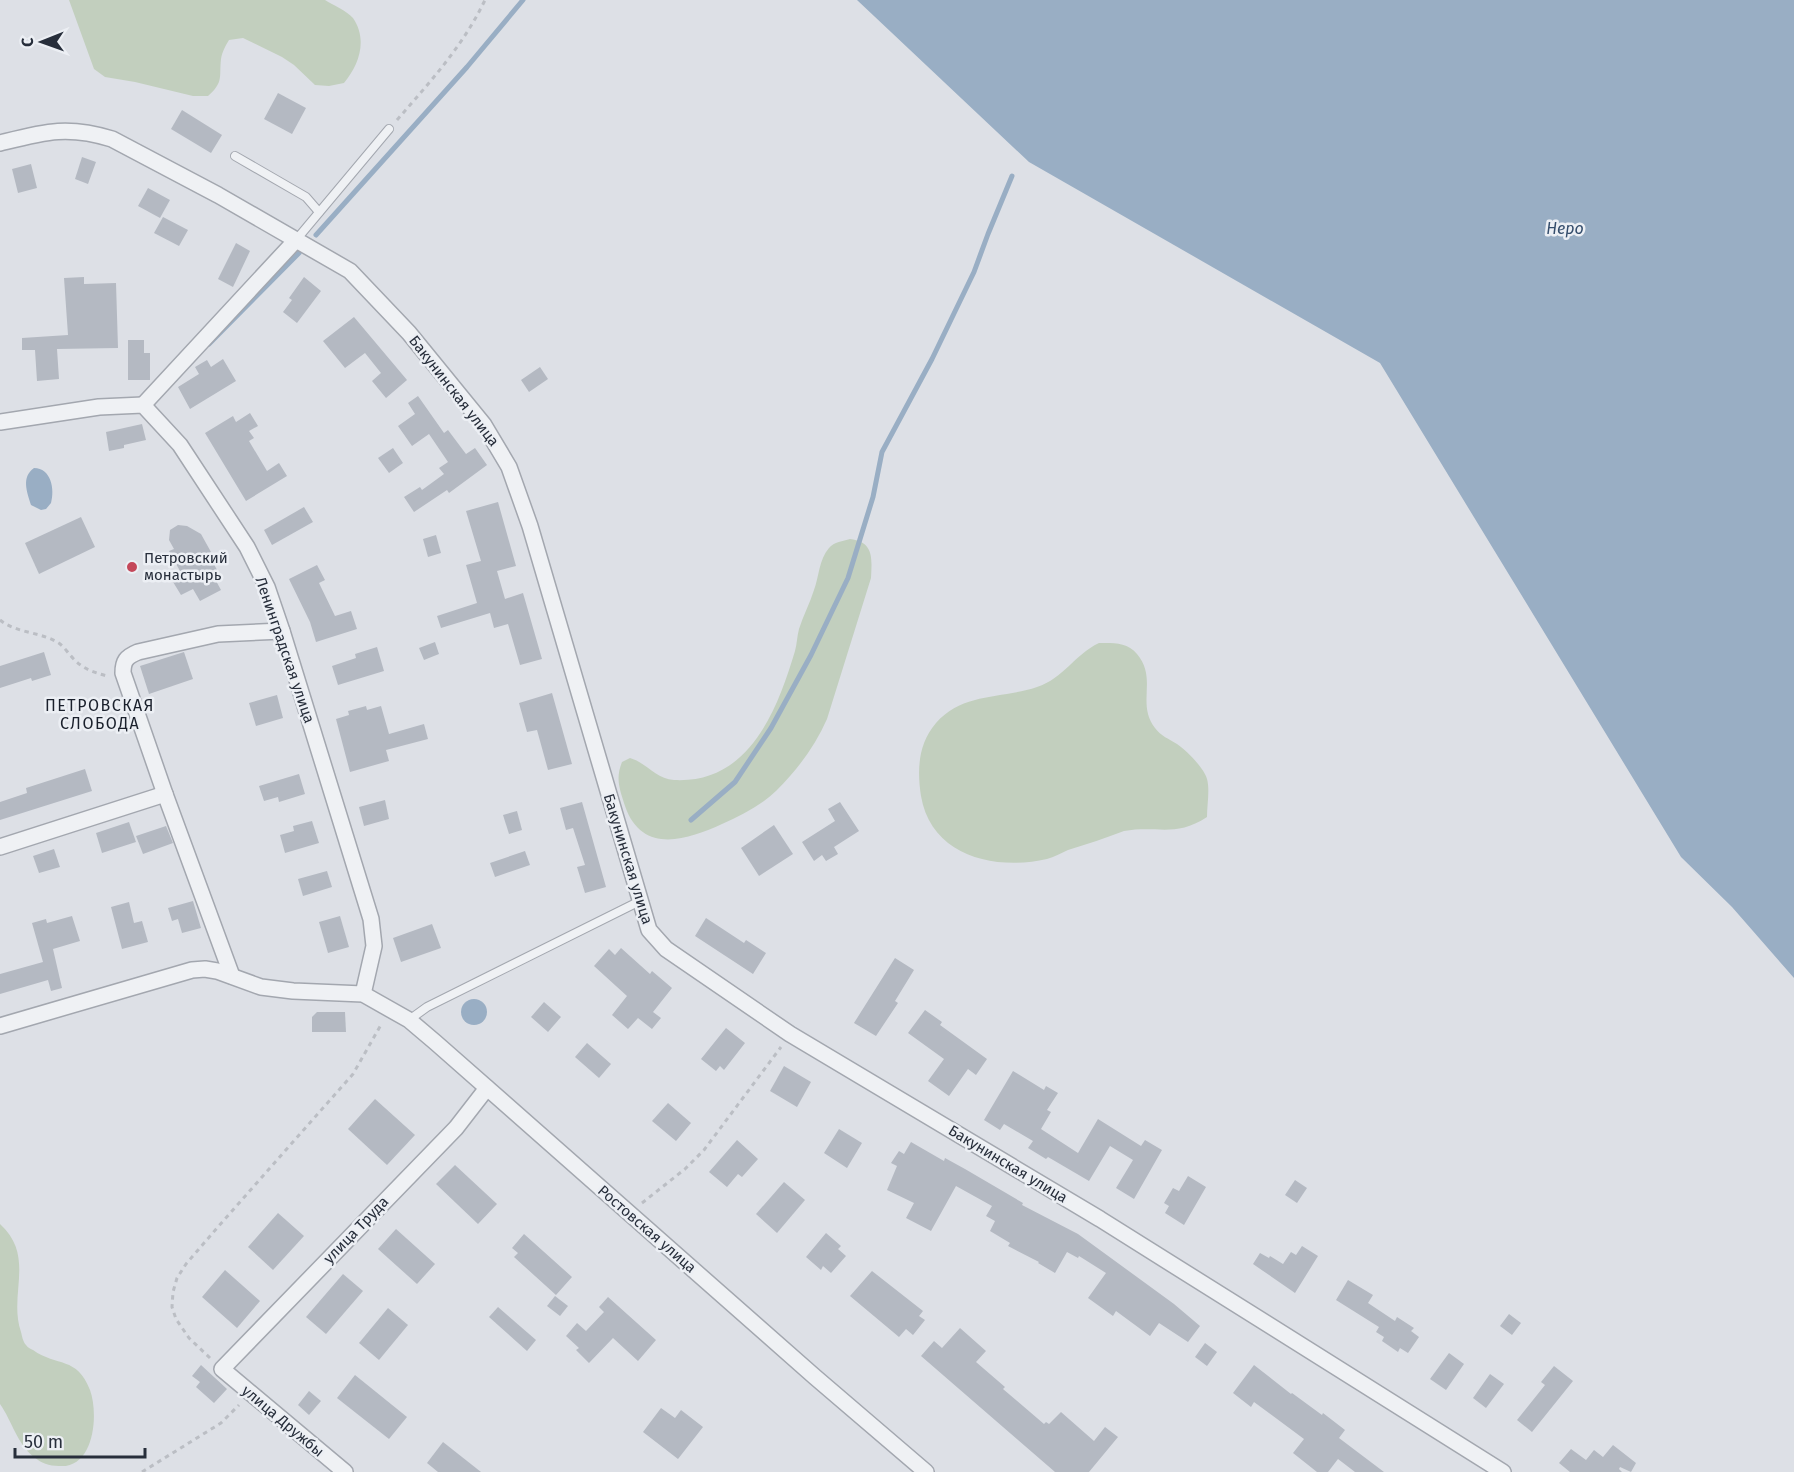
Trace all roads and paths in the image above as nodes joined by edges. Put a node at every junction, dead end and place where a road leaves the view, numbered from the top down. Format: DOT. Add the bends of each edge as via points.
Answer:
graph roads {
  1 [pos="485,0"];
  2 [pos="390,129"];
  3 [pos="0,143"];
  4 [pos="235,156"];
  5 [pos="319,212"];
  6 [pos="296,240"];
  7 [pos="143,405"];
  8 [pos="0,422"];
  9 [pos="0,620"];
  10 [pos="282,631"];
  11 [pos="123,673"];
  12 [pos="165,794"];
  13 [pos="0,847"];
  14 [pos="640,901"];
  15 [pos="232,976"];
  16 [pos="363,993"];
  17 [pos="390,1009"];
  18 [pos="409,1020"];
  19 [pos="0,1026"];
  20 [pos="790,1034"];
  21 [pos="487,1088"];
  22 [pos="629,1213"];
  23 [pos="222,1369"];
  24 [pos="250,1393"];
  25 [pos="142,1472"];
  26 [pos="345,1472"];
  27 [pos="926,1472"];
  28 [pos="1503,1472"];
  1 -- 2 [label="path" via="446,63"];
  2 -- 5 [label="lane"];
  3 -- 6 [label="street, Бакунинская улица" via="48,131 94,133 218,195"];
  4 -- 5 [label="lane" via="306,196"];
  5 -- 6 [label="lane"];
  6 -- 7 [label="street"];
  6 -- 14 [label="street, Бакунинская улица" via="350,271 409,333 484,425 509,467"];
  7 -- 8 [label="street" via="99,407"];
  7 -- 10 [label="street, Ленинградская улица" via="180,445 247,546"];
  9 -- 11 [label="path" via="59,643 89,672 107,676"];
  10 -- 11 [label="street" via="218,634 138,652 125,660"];
  10 -- 16 [label="street, Ленинградская улица" via="371,919 374,946"];
  11 -- 12 [label="street"];
  12 -- 13 [label="street"];
  12 -- 15 [label="street"];
  14 -- 18 [label="lane" via="427,1007"];
  14 -- 20 [label="street, Бакунинская улица" via="648,930 666,949"];
  15 -- 16 [label="street" via="261,987"];
  15 -- 19 [label="street" via="192,970"];
  16 -- 17 [label="street, Ростовская улица"];
  17 -- 18 [label="street, Ростовская улица"];
  17 -- 23 [label="path" via="353,1074 177,1278 172,1307 176,1320"];
  18 -- 21 [label="street, Ростовская улица"];
  20 -- 22 [label="path" via="704,1150"];
  20 -- 28 [label="street, Бакунинская улица" via="1100,1220"];
  21 -- 22 [label="street, Ростовская улица"];
  21 -- 23 [label="street, улица Труда" via="456,1128"];
  22 -- 27 [label="street, Ростовская улица"];
  23 -- 24 [label="street, улица Дружбы"];
  24 -- 25 [label="path" via="221,1423"];
  24 -- 26 [label="street, улица Дружбы"];
}
